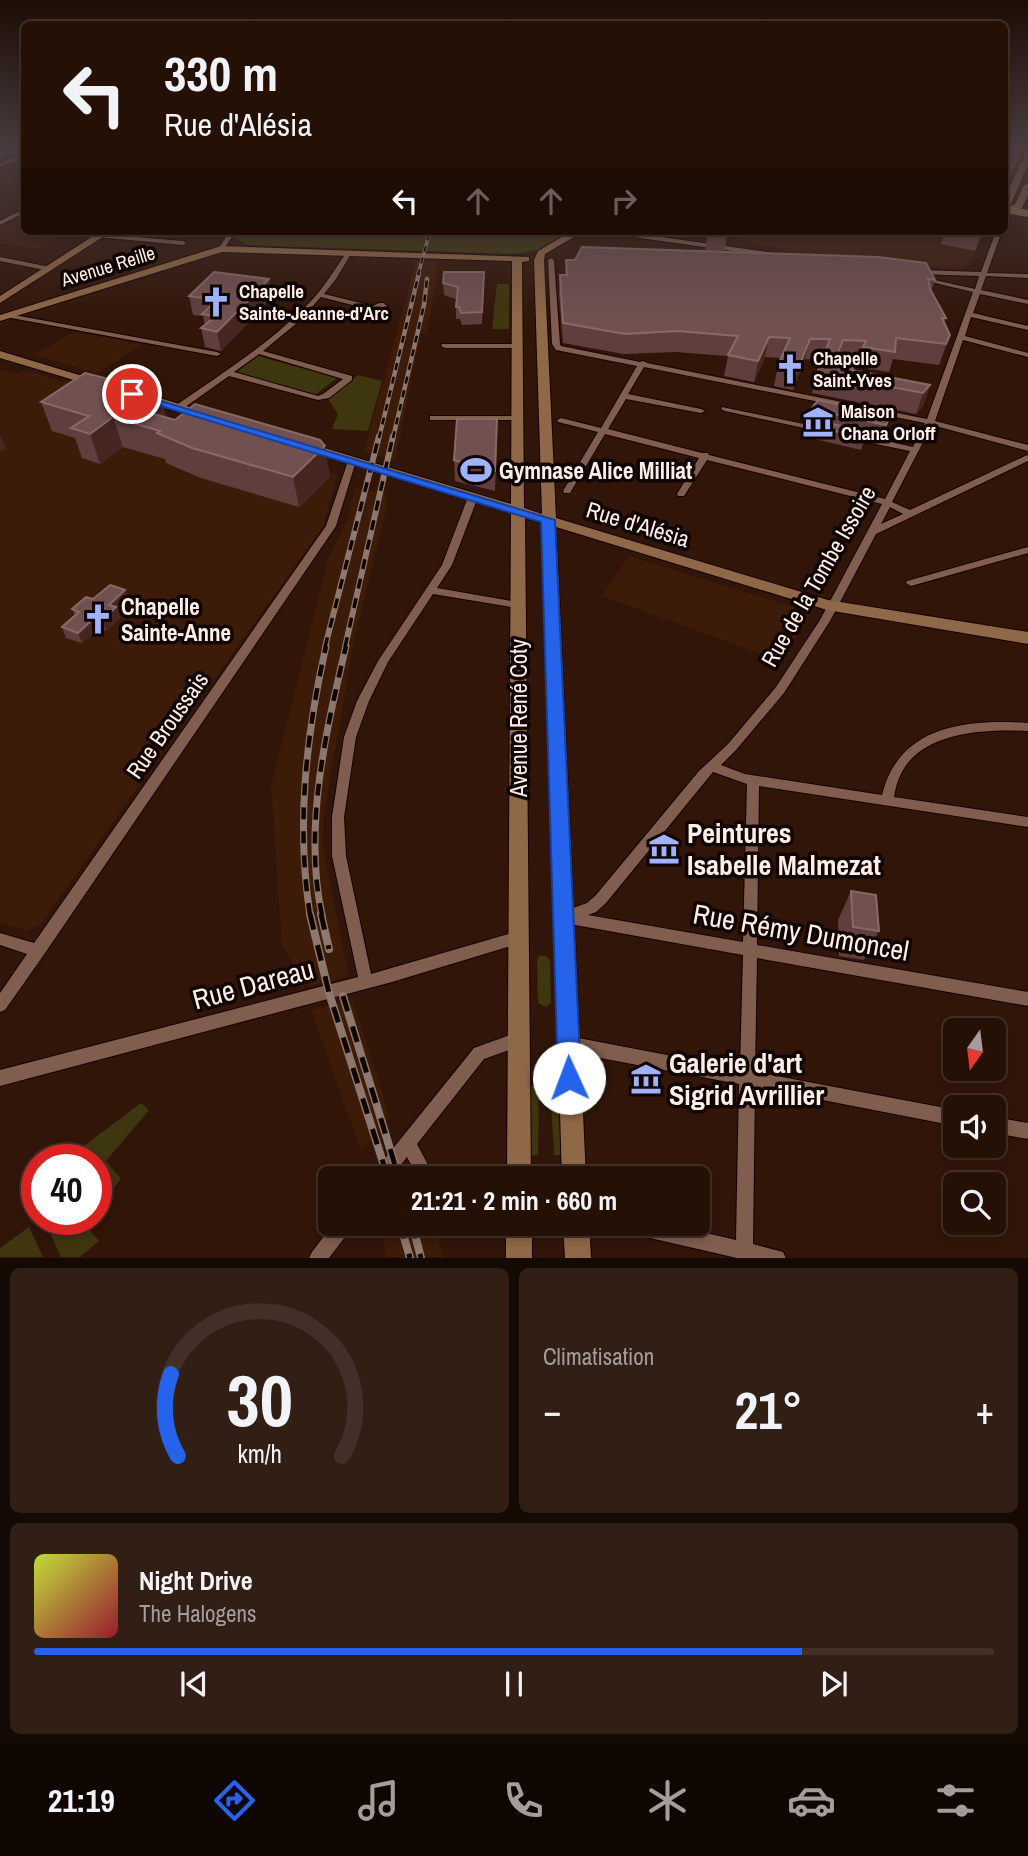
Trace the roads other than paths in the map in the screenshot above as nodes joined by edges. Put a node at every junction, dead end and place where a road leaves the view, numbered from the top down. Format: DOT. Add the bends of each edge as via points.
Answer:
graph roads {
  1 [pos="1008,209"];
  2 [pos="21,212"];
  3 [pos="1028,214"];
  4 [pos="0,223"];
  5 [pos="101,235"];
  6 [pos="120,235"];
  7 [pos="230,235"];
  8 [pos="572,235"];
  9 [pos="635,235"];
  10 [pos="998,235"];
  11 [pos="183,243"];
  12 [pos="221,249"];
  13 [pos="348,254"];
  14 [pos="0,259"];
  15 [pos="517,259"];
  16 [pos="798,259"];
  17 [pos="545,260"];
  18 [pos="560,261"];
  19 [pos="50,269"];
  20 [pos="983,274"];
  21 [pos="1028,276"];
  22 [pos="980,291"];
  23 [pos="321,295"];
  24 [pos="0,300"];
  25 [pos="1028,302"];
  26 [pos="374,307"];
  27 [pos="971,314"];
  28 [pos="4,317"];
  29 [pos="1028,328"];
  30 [pos="962,337"];
  31 [pos="445,346"];
  32 [pos="518,346"];
  33 [pos="257,351"];
  34 [pos="0,354"];
  35 [pos="217,354"];
  36 [pos="1028,355"];
  37 [pos="643,363"];
  38 [pos="227,373"];
  39 [pos="109,387"];
  40 [pos="132,394"];
  41 [pos="625,396"];
  42 [pos="178,408"];
  43 [pos="725,408"];
  44 [pos="701,411"];
  45 [pos="433,418"];
  46 [pos="517,418"];
  47 [pos="561,420"];
  48 [pos="223,421"];
  49 [pos="930,422"];
  50 [pos="605,429"];
  51 [pos="832,432"];
  52 [pos="846,435"];
  53 [pos="291,442"];
  54 [pos="1028,448"];
  55 [pos="916,450"];
  56 [pos="705,455"];
  57 [pos="1028,458"];
  58 [pos="352,461"];
  59 [pos="568,491"];
  60 [pos="681,494"];
  61 [pos="473,497"];
  62 [pos="888,503"];
  63 [pos="517,510"];
  64 [pos="910,514"];
  65 [pos="548,520"];
  66 [pos="871,533"];
  67 [pos="1028,550"];
  68 [pos="1015,554"];
  69 [pos="1028,562"];
  70 [pos="911,583"];
  71 [pos="432,590"];
  72 [pos="517,605"];
  73 [pos="834,606"];
  74 [pos="1028,638"];
  75 [pos="1028,727"];
  76 [pos="712,765"];
  77 [pos="753,780"];
  78 [pos="887,801"];
  79 [pos="1028,822"];
  80 [pos="564,917"];
  81 [pos="519,937"];
  82 [pos="0,939"];
  83 [pos="749,949"];
  84 [pos="38,951"];
  85 [pos="366,982"];
  86 [pos="1028,999"];
  87 [pos="0,1005"];
  88 [pos="518,1040"];
  89 [pos="568,1044"];
  90 [pos="0,1078"];
  91 [pos="747,1079"];
  92 [pos="943,1116"];
  93 [pos="1006,1127"];
  94 [pos="1028,1131"];
  95 [pos="408,1143"];
  96 [pos="390,1166"];
  97 [pos="420,1166"];
  98 [pos="519,1166"];
  99 [pos="573,1166"];
  100 [pos="335,1236"];
  101 [pos="519,1236"];
  102 [pos="577,1236"];
  103 [pos="682,1236"];
  104 [pos="744,1250"];
  105 [pos="318,1258"];
  106 [pos="519,1258"];
  107 [pos="578,1258"];
  108 [pos="777,1258"];
  1 -- 3 [label="main road"];
  2 -- 4 [label="street"];
  5 -- 19 [label="street"];
  6 -- 11 [label="street"];
  7 -- 12 [label="street"];
  8 -- 17 [label="street" via="541,253"];
  9 -- 16 [label="street"];
  10 -- 20 [label="street, Rue de la Tombe Issoire"];
  12 -- 13 [label="street, Avenue Reille"];
  12 -- 28 [label="street, Avenue Reille"];
  13 -- 15 [label="street, Avenue Reille"];
  13 -- 23 [label="street"];
  14 -- 19 [label="street"];
  15 -- 17 [label="street, Avenue Reille"];
  15 -- 32 [label="street, Avenue René Coty"];
  17 -- 18 [label="street, Avenue Reille"];
  17 -- 37 [label="street" via="556,346"];
  17 -- 65 [label="street, Avenue René Coty"];
  19 -- 24 [label="street"];
  20 -- 21 [label="street"];
  20 -- 22 [label="street, Rue de la Tombe Issoire"];
  20 -- 22 [label="street" via="909,274"];
  22 -- 25 [label="street"];
  22 -- 27 [label="street, Rue de la Tombe Issoire"];
  23 -- 26 [label="street"];
  23 -- 33 [label="street"];
  27 -- 29 [label="street"];
  27 -- 30 [label="street, Rue de la Tombe Issoire"];
  28 -- 35 [label="street"];
  30 -- 36 [label="street"];
  30 -- 49 [label="street, Rue de la Tombe Issoire"];
  31 -- 32 [label="street"];
  32 -- 46 [label="street, Avenue René Coty"];
  33 -- 38 [label="street"];
  33 -- 38 [label="street" via="349,376 318,398"];
  34 -- 39 [label="street"];
  37 -- 41 [label="street"];
  37 -- 49 [label="street"];
  38 -- 42 [label="street"];
  40 -- 42 [label="street"];
  41 -- 44 [label="street"];
  41 -- 50 [label="street"];
  42 -- 48 [label="street"];
  43 -- 51 [label="street"];
  45 -- 46 [label="street"];
  46 -- 63 [label="street, Avenue René Coty"];
  47 -- 50 [label="street"];
  49 -- 54 [label="street"];
  49 -- 55 [label="street, Rue de la Tombe Issoire"];
  50 -- 56 [label="street"];
  50 -- 59 [label="street"];
  52 -- 55 [label="street"];
  53 -- 58 [label="street, Rue d'Alésia"];
  55 -- 62 [label="street, Rue de la Tombe Issoire"];
  56 -- 60 [label="street"];
  56 -- 62 [label="street"];
  57 -- 64 [label="street"];
  58 -- 61 [label="street, Rue d'Alésia"];
  58 -- 84 [label="street, Rue Broussais" via="331,526"];
  61 -- 63 [label="street, Rue d'Alésia"];
  61 -- 71 [label="street" via="447,565"];
  62 -- 64 [label="street"];
  62 -- 66 [label="street, Rue de la Tombe Issoire"];
  63 -- 65 [label="street, Rue d'Alésia"];
  63 -- 72 [label="street, Avenue René Coty"];
  64 -- 66 [label="street"];
  65 -- 73 [label="street, Rue d'Alésia"];
  65 -- 80 [label="street, Avenue René Coty"];
  66 -- 73 [label="street, Rue de la Tombe Issoire"];
  67 -- 68 [label="street"];
  68 -- 69 [label="street"];
  68 -- 70 [label="street"];
  71 -- 72 [label="street"];
  71 -- 85 [label="street" via="383,662 350,737 338,817 340,856"];
  72 -- 81 [label="street, Avenue René Coty"];
  73 -- 74 [label="street, Rue d'Alésia"];
  73 -- 76 [label="street, Rue de la Tombe Issoire" via="780,690"];
  75 -- 78 [label="street" via="977,726 930,740 899,767"];
  76 -- 77 [label="street"];
  76 -- 80 [label="street, Rue de la Tombe Issoire" via="601,899 591,908"];
  77 -- 78 [label="street"];
  77 -- 83 [label="street"];
  78 -- 79 [label="street"];
  80 -- 83 [label="street, Rue Rémy Dumoncel"];
  80 -- 89 [label="street, Avenue René Coty"];
  81 -- 85 [label="street, Rue Dareau"];
  81 -- 88 [label="street, Avenue René Coty"];
  82 -- 84 [label="street"];
  83 -- 86 [label="street, Rue Rémy Dumoncel"];
  83 -- 91 [label="street"];
  84 -- 87 [label="street, Rue Broussais"];
  85 -- 90 [label="street, Rue Dareau"];
  88 -- 95 [label="street" via="479,1053"];
  88 -- 98 [label="street, Avenue René Coty"];
  89 -- 91 [label="street"];
  89 -- 99 [label="street, Avenue René Coty"];
  91 -- 92 [label="street"];
  91 -- 104 [label="street"];
  93 -- 94 [label="street"];
  95 -- 96 [label="street"];
  95 -- 97 [label="street"];
  100 -- 105 [label="street"];
  101 -- 106 [label="street"];
  102 -- 107 [label="street"];
  103 -- 104 [label="street"];
  104 -- 108 [label="street"];
}
